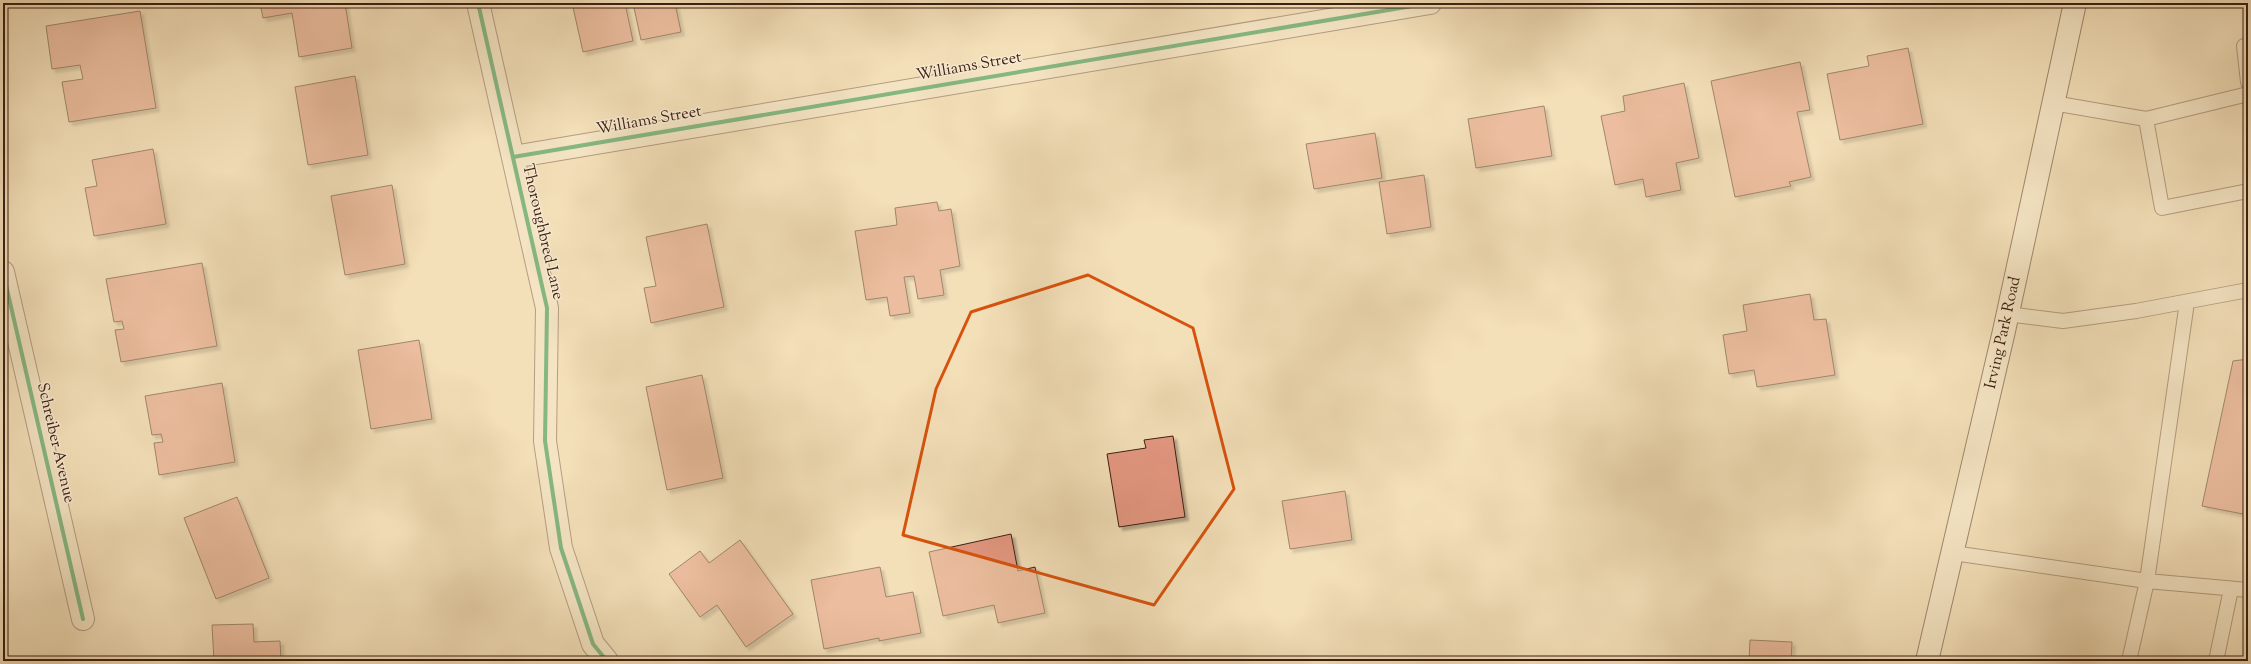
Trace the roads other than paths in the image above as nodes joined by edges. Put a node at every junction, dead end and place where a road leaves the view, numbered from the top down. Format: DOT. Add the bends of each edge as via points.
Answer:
graph roads {
  1 [pos="478,3"];
  2 [pos="1430,3"];
  3 [pos="2075,3"];
  4 [pos="1388,6"];
  5 [pos="2248,45"];
  6 [pos="2248,82"];
  7 [pos="2248,94"];
  8 [pos="2053,103"];
  9 [pos="2146,119"];
  10 [pos="513,157"];
  11 [pos="2248,191"];
  12 [pos="3,272"];
  13 [pos="2248,290"];
  14 [pos="2187,302"];
  15 [pos="2007,314"];
  16 [pos="1953,553"];
  17 [pos="2147,581"];
  18 [pos="2231,589"];
  19 [pos="2248,590"];
  20 [pos="83,619"];
  21 [pos="607,661"];
  22 [pos="1927,661"];
  23 [pos="2128,661"];
  24 [pos="2216,661"];
  1 -- 10 [label="street, Thoroughbred Lane"];
  2 -- 4 [label="street, Williams Street"];
  3 -- 8 [label="street, Irving Park Road"];
  4 -- 10 [label="street, Williams Street"];
  5 -- 6 [label="lane" via="2244,46"];
  7 -- 9 [label="lane"];
  8 -- 9 [label="lane"];
  8 -- 15 [label="street, Irving Park Road"];
  9 -- 11 [label="lane" via="2162,208"];
  10 -- 21 [label="street, Thoroughbred Lane" via="547,308 545,441 561,548 593,644"];
  12 -- 20 [label="street, Schreiber Avenue"];
  13 -- 14 [label="lane"];
  14 -- 15 [label="lane" via="2063,321"];
  14 -- 17 [label="lane"];
  15 -- 16 [label="street, Irving Park Road"];
  16 -- 17 [label="lane"];
  16 -- 22 [label="street, Irving Park Road"];
  17 -- 18 [label="lane"];
  17 -- 23 [label="lane"];
  18 -- 19 [label="lane"];
  18 -- 24 [label="lane"];
}
